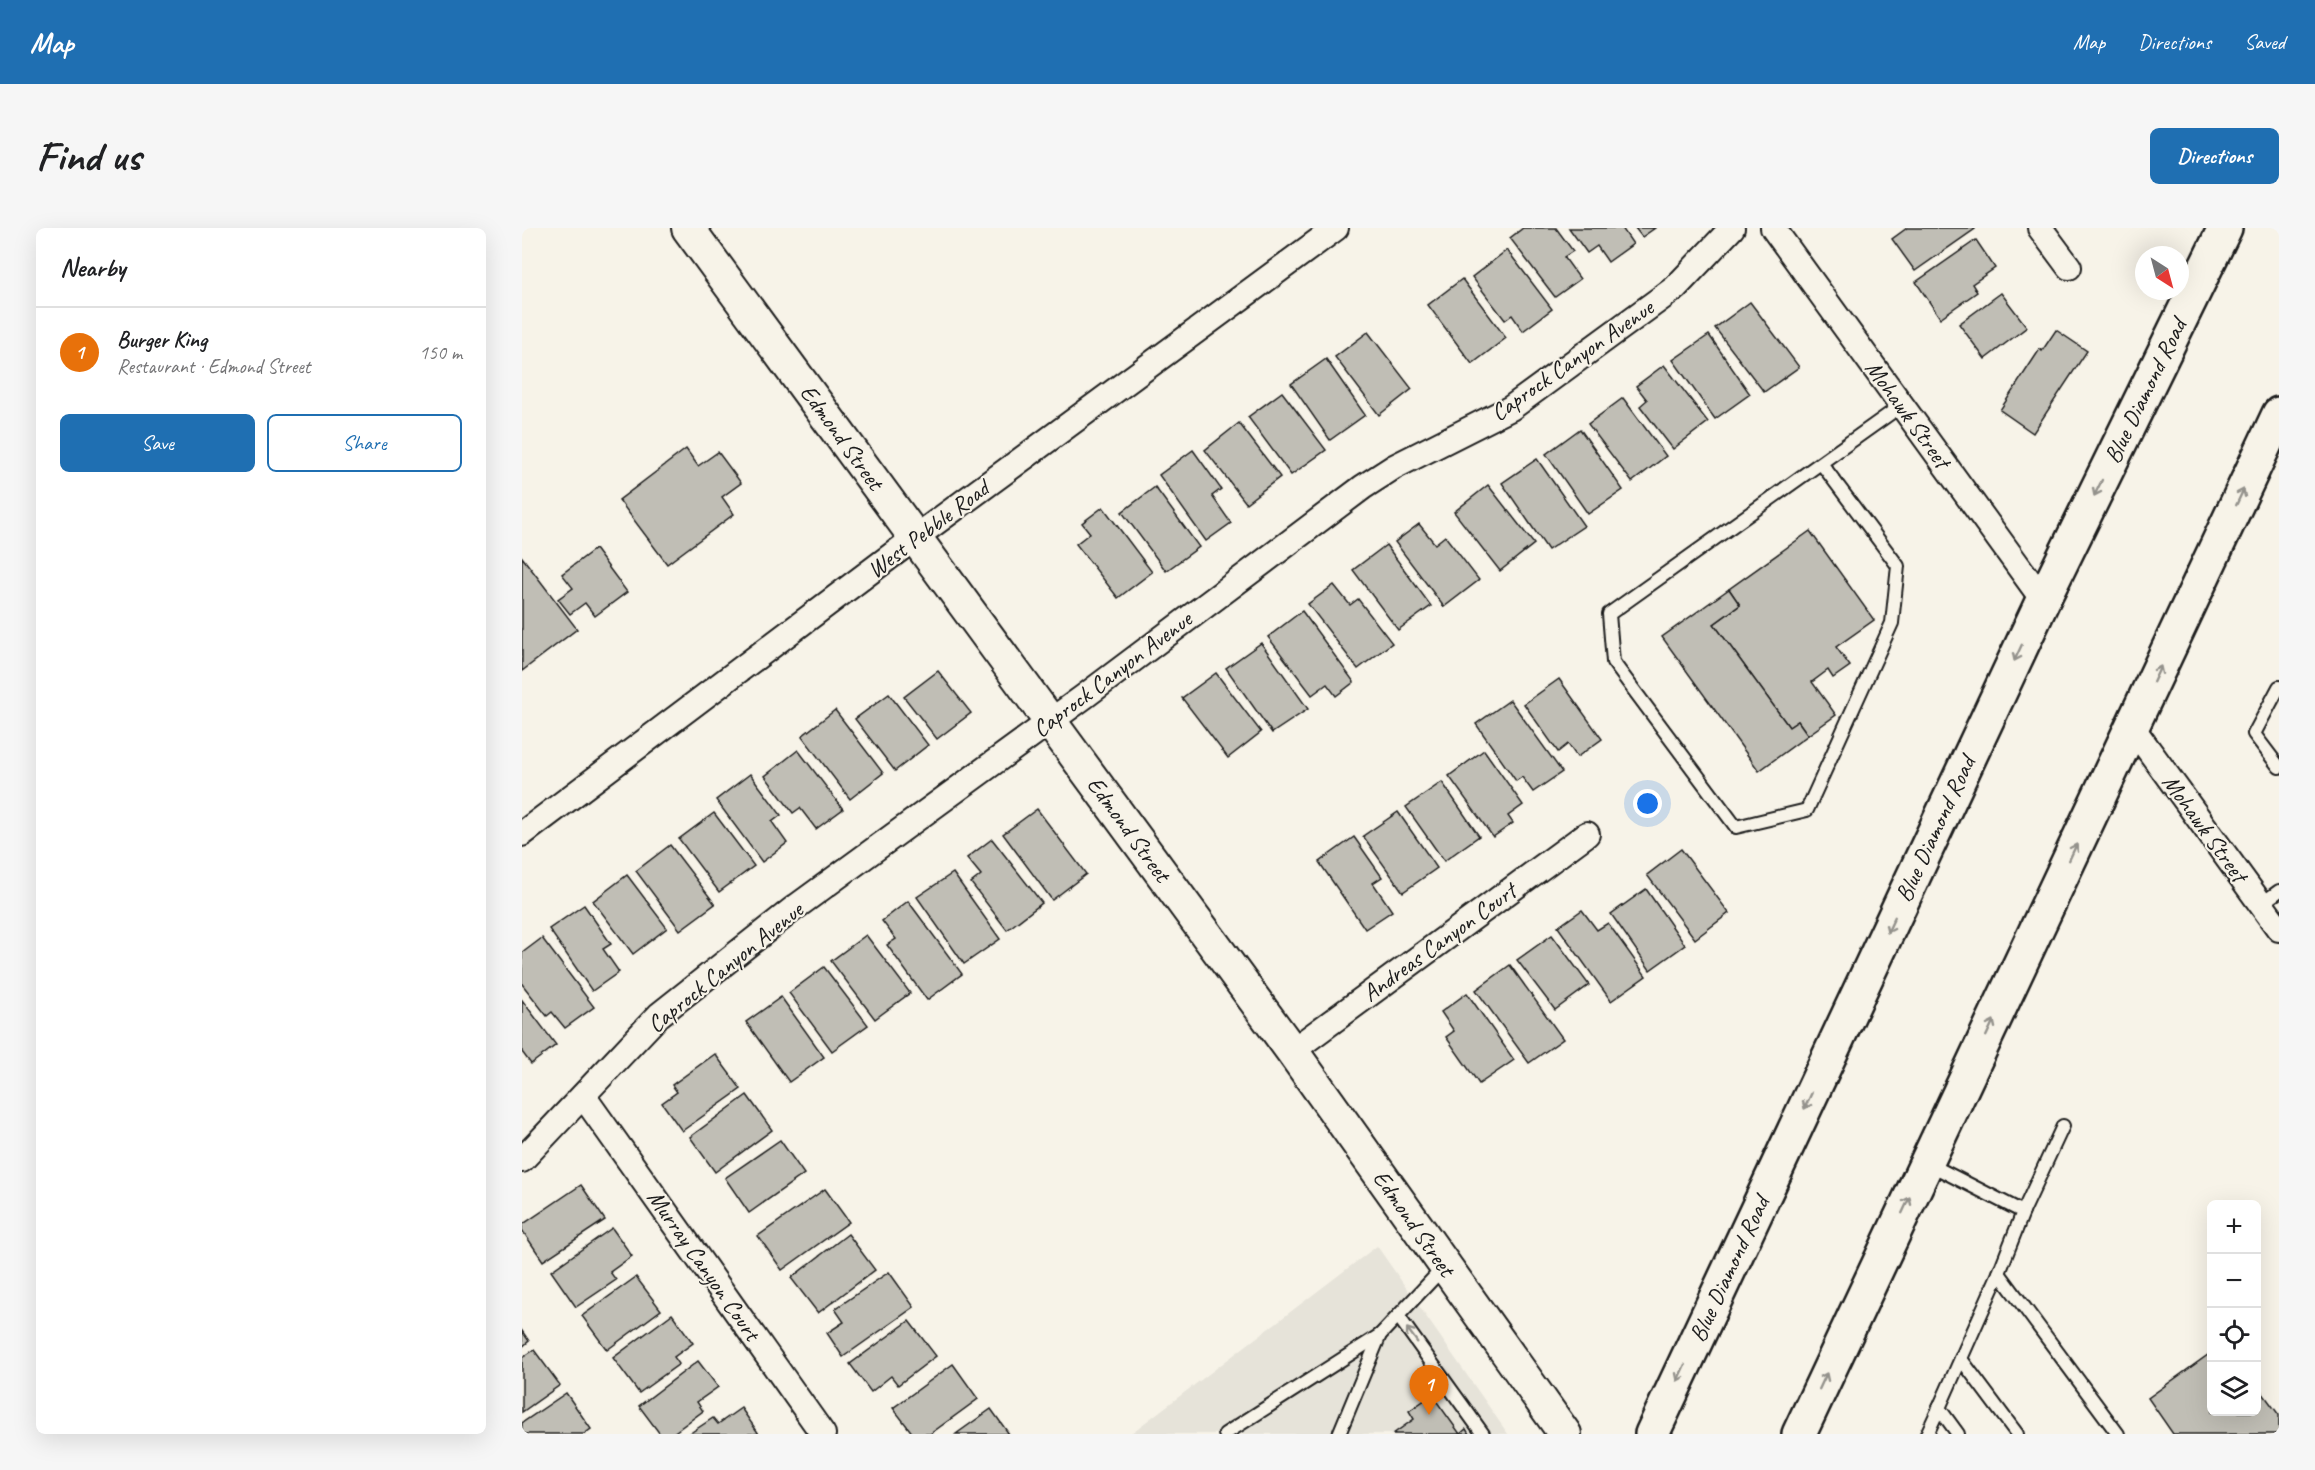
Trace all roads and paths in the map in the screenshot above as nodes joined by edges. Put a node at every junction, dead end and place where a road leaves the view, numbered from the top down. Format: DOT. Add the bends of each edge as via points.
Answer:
graph roads {
  1 [pos="688,228"];
  2 [pos="1336,228"];
  3 [pos="1732,228"];
  4 [pos="1773,228"];
  5 [pos="2040,228"];
  6 [pos="2225,228"];
  7 [pos="2069,267"];
  8 [pos="1902,405"];
  9 [pos="2279,414"];
  10 [pos="1821,463"];
  11 [pos="916,537"];
  12 [pos="2043,600"];
  13 [pos="2279,687"];
  14 [pos="1050,721"];
  15 [pos="2132,726"];
  16 [pos="2279,767"];
  17 [pos="522,834"];
  18 [pos="1587,834"];
  19 [pos="2270,897"];
  20 [pos="2279,929"];
  21 [pos="1292,1051"];
  22 [pos="584,1097"];
  23 [pos="2063,1126"];
  24 [pos="522,1160"];
  25 [pos="1926,1163"];
  26 [pos="2023,1212"];
  27 [pos="1445,1266"];
  28 [pos="1999,1273"];
  29 [pos="1398,1316"];
  30 [pos="1380,1335"];
  31 [pos="1961,1359"];
  32 [pos="1939,1408"];
  33 [pos="823,1434"];
  34 [pos="1225,1434"];
  35 [pos="1339,1434"];
  36 [pos="1483,1434"];
  37 [pos="1565,1434"];
  38 [pos="1652,1434"];
  39 [pos="1798,1434"];
  40 [pos="1927,1434"];
  41 [pos="1958,1434"];
  42 [pos="2017,1434"];
  43 [pos="2118,1434"];
  1 -- 11 [label="street, Edmond Street"];
  2 -- 11 [label="street, West Pebble Road"];
  3 -- 14 [label="street, Caprock Canyon Avenue" via="1675,288 1511,408 1394,467 1363,488"];
  4 -- 8 [label="street, Mohawk Street"];
  5 -- 7 [label="street"];
  6 -- 12 [label="highway, Blue Diamond Road, one-way"];
  8 -- 10 [label="lane"];
  8 -- 12 [label="street, Mohawk Street"];
  15 -- 9 [label="highway, one-way"];
  10 -- 10 [label="lane" via="1609,614 1613,662 1736,827 1807,810 1892,623 1898,566"];
  11 -- 14 [label="street, Edmond Street"];
  11 -- 17 [label="street, West Pebble Road"];
  12 -- 38 [label="highway, Blue Diamond Road, one-way"];
  13 -- 16 [label="lane" via="2254,734"];
  14 -- 21 [label="street, Edmond Street"];
  14 -- 22 [label="street, Caprock Canyon Avenue" via="793,909 659,1015"];
  15 -- 19 [label="street, Mohawk Street"];
  25 -- 15 [label="highway, one-way"];
  18 -- 21 [label="street, Andreas Canyon Court"];
  19 -- 20 [label="street, Mohawk Street"];
  21 -- 27 [label="street, Edmond Street"];
  22 -- 24 [label="street, Caprock Canyon Avenue"];
  22 -- 33 [label="street, Murray Canyon Court"];
  23 -- 26 [label="lane"];
  25 -- 26 [label="lane"];
  39 -- 25 [label="highway, one-way"];
  26 -- 28 [label="lane"];
  27 -- 29 [label="lane"];
  27 -- 37 [label="street, Edmond Street"];
  28 -- 31 [label="lane"];
  28 -- 43 [label="lane"];
  29 -- 30 [label="lane"];
  36 -- 29 [label="lane, one-way"];
  30 -- 34 [label="lane"];
  30 -- 35 [label="lane"];
  31 -- 32 [label="lane"];
  31 -- 42 [label="lane"];
  32 -- 40 [label="lane"];
  32 -- 41 [label="lane"];
}
